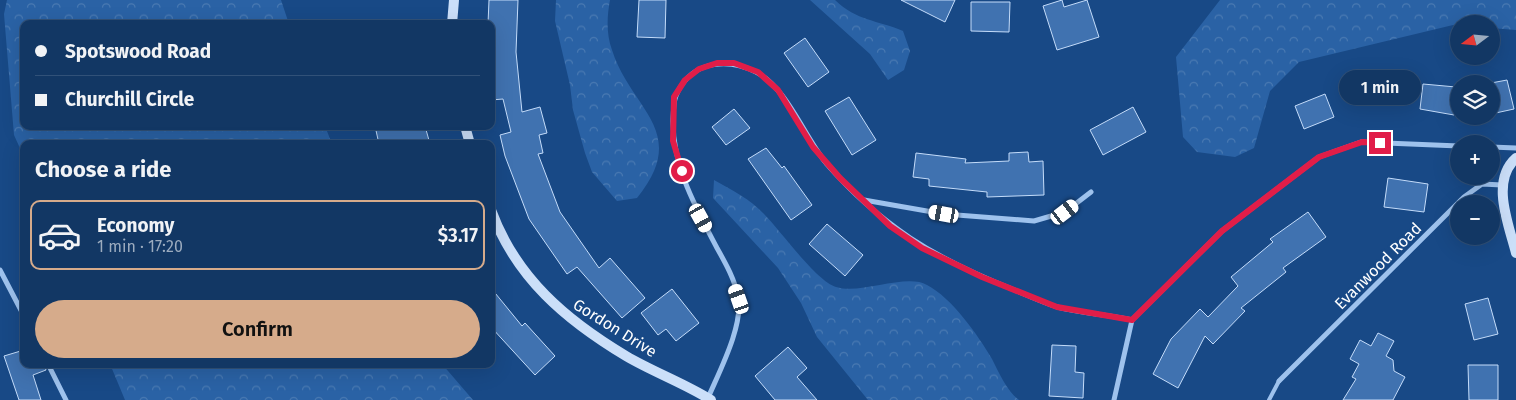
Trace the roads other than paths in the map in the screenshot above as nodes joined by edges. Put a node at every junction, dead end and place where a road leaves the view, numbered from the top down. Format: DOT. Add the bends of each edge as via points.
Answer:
graph roads {
  1 [pos="454,0"];
  2 [pos="452,20"];
  3 [pos="1450,146"];
  4 [pos="1500,147"];
  5 [pos="1516,148"];
  6 [pos="1516,158"];
  7 [pos="1502,185"];
  8 [pos="1091,192"];
  9 [pos="863,200"];
  10 [pos="495,219"];
  11 [pos="1516,253"];
  12 [pos="0,270"];
  13 [pos="20,308"];
  14 [pos="1132,320"];
  15 [pos="50,368"];
  16 [pos="1279,381"];
  17 [pos="709,399"];
  18 [pos="66,400"];
  19 [pos="1114,400"];
  20 [pos="1268,400"];
  1 -- 2 [label="street"];
  3 -- 14 [label="street" via="1362,142 1319,157 1222,231"];
  4 -- 5 [label="street"];
  6 -- 7 [label="street" via="1509,164"];
  7 -- 11 [label="street"];
  7 -- 16 [label="street, Evanwood Road" via="1482,184 1464,197"];
  8 -- 9 [label="street" via="1065,212 1034,221 944,214"];
  9 -- 14 [label="street" via="890,226 922,248 982,277 1057,307"];
  9 -- 17 [label="street" via="813,147 778,90 758,72 734,63 717,63 699,69 685,80 674,97 673,141 692,200 730,272 739,299 735,332"];
  10 -- 17 [label="street, Gordon Drive" via="510,252 528,278 570,319 626,356"];
  12 -- 13 [label="street"];
  14 -- 19 [label="street"];
  15 -- 18 [label="street"];
  16 -- 20 [label="lane"];
}
